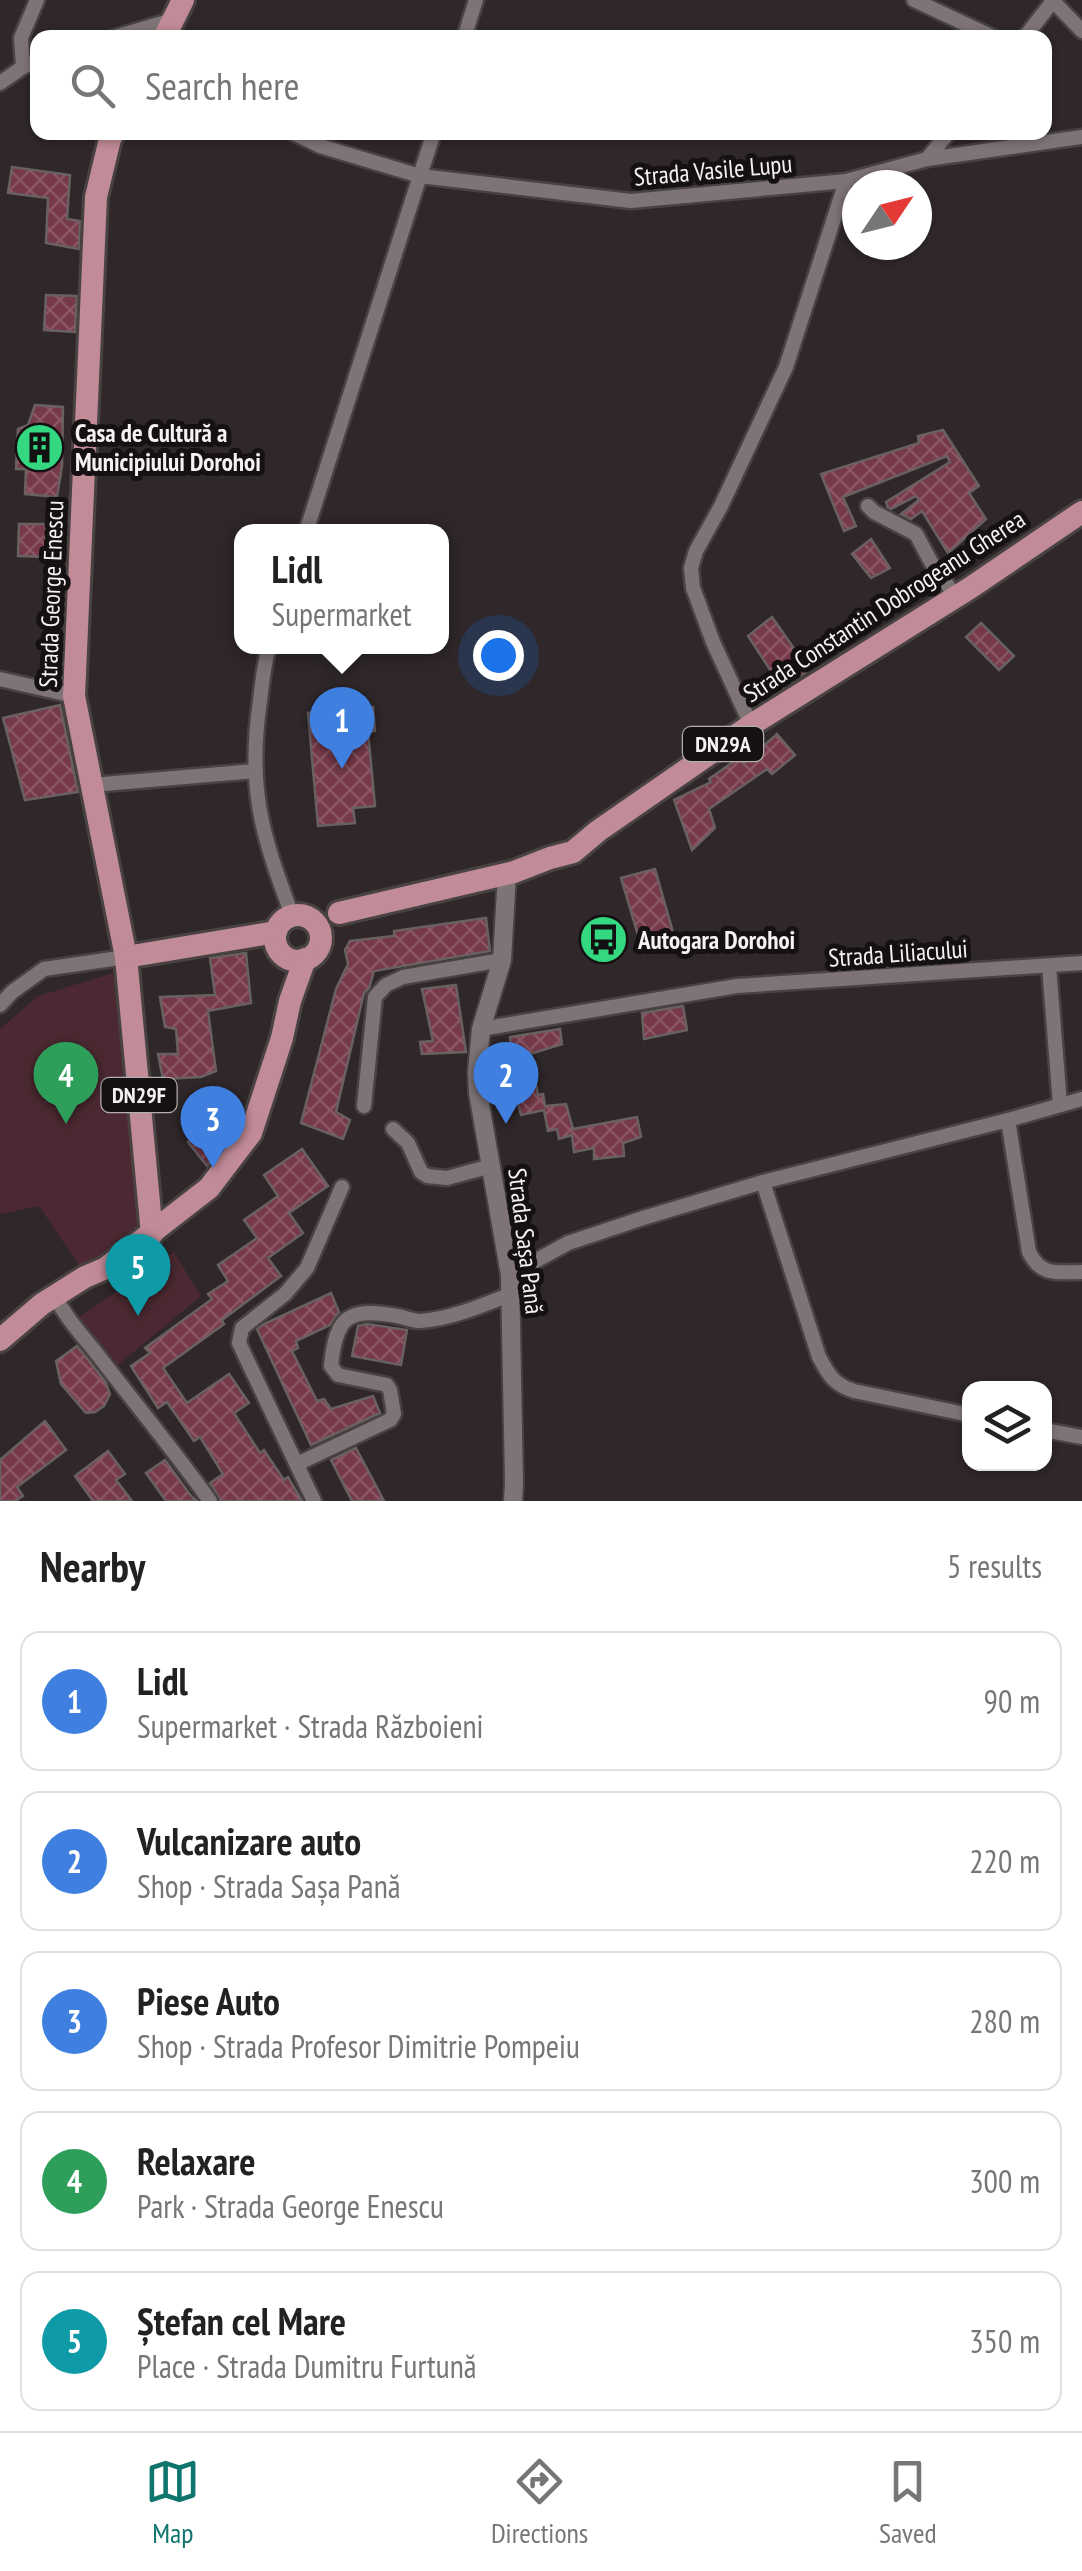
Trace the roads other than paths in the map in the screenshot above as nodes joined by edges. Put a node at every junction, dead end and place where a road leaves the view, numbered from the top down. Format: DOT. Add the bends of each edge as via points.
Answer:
graph roads {
  1 [pos="37,0"];
  2 [pos="476,0"];
  3 [pos="914,0"];
  4 [pos="1052,1"];
  5 [pos="173,19"];
  6 [pos="138,30"];
  7 [pos="467,30"];
  8 [pos="978,30"];
  9 [pos="1030,30"];
  10 [pos="1082,32"];
  11 [pos="30,64"];
  12 [pos="0,83"];
  13 [pos="1082,137"];
  14 [pos="110,140"];
  15 [pos="308,140"];
  16 [pos="431,140"];
  17 [pos="943,140"];
  18 [pos="928,160"];
  19 [pos="889,170"];
  20 [pos="420,176"];
  21 [pos="842,181"];
  22 [pos="842,193"];
  23 [pos="868,506"];
  24 [pos="1082,512"];
  25 [pos="309,524"];
  26 [pos="956,597"];
  27 [pos="268,654"];
  28 [pos="0,679"];
  29 [pos="74,696"];
  30 [pos="752,724"];
  31 [pos="255,772"];
  32 [pos="92,786"];
  33 [pos="507,873"];
  34 [pos="339,914"];
  35 [pos="293,922"];
  36 [pos="304,953"];
  37 [pos="126,956"];
  38 [pos="502,960"];
  39 [pos="1082,963"];
  40 [pos="1050,966"];
  41 [pos="0,1005"];
  42 [pos="481,1029"];
  43 [pos="1082,1098"];
  44 [pos="1060,1104"];
  45 [pos="364,1106"];
  46 [pos="1008,1120"];
  47 [pos="394,1130"];
  48 [pos="491,1166"];
  49 [pos="762,1182"];
  50 [pos="342,1187"];
  51 [pos="152,1234"];
  52 [pos="1082,1272"];
  53 [pos="511,1284"];
  54 [pos="55,1296"];
  55 [pos="0,1340"];
  56 [pos="962,1413"];
  57 [pos="1052,1432"];
  58 [pos="1082,1438"];
  59 [pos="296,1464"];
  60 [pos="210,1501"];
  61 [pos="314,1501"];
  62 [pos="512,1501"];
  1 -- 11 [label="street" via="21,38"];
  2 -- 7 [label="street"];
  3 -- 8 [label="street"];
  4 -- 9 [label="street"];
  4 -- 10 [label="street"];
  5 -- 6 [label="street"];
  11 -- 12 [label="street"];
  13 -- 18 [label="street, Strada Vasile Lupu"];
  14 -- 29 [label="main road, Strada George Enescu / DN29F" via="96,198"];
  15 -- 20 [label="street, Strada Vasile Lupu"];
  16 -- 20 [label="street"];
  17 -- 18 [label="street"];
  18 -- 19 [label="street, Strada Vasile Lupu"];
  20 -- 21 [label="street, Strada Vasile Lupu" via="631,201"];
  20 -- 25 [label="street"];
  22 -- 30 [label="street" via="786,367 691,568 713,642"];
  23 -- 26 [label="street" via="916,534"];
  24 -- 26 [label="main road, Strada Constantin Dobrogeanu Gherea / DN29A"];
  26 -- 30 [label="main road, Strada Constantin Dobrogeanu Gherea / DN29A"];
  27 -- 31 [label="street"];
  28 -- 29 [label="street"];
  29 -- 32 [label="main road, Strada George Enescu / DN29F"];
  30 -- 33 [label="main road, Strada Constantin Dobrogeanu Gherea / DN29A" via="573,852"];
  31 -- 32 [label="street"];
  31 -- 35 [label="street" via="258,816"];
  32 -- 37 [label="main road, Strada George Enescu / DN29F"];
  33 -- 34 [label="main road, Strada Constantin Dobrogeanu Gherea / DN29A"];
  33 -- 38 [label="street, Strada Sașa Pană"];
  34 -- 35 [label="main road, Strada Constantin Dobrogeanu Gherea / DN29A"];
  34 -- 36 [label="main road"];
  35 -- 36 [label="main road" via="319,930"];
  35 -- 36 [label="main road" via="278,949"];
  35 -- 37 [label="main road, Strada Constantin Dobrogeanu Gherea"];
  36 -- 51 [label="main road" via="251,1133 209,1188"];
  37 -- 41 [label="street" via="44,969"];
  37 -- 51 [label="main road, Strada George Enescu / DN29F"];
  38 -- 42 [label="street, Strada Sașa Pană"];
  38 -- 45 [label="street" via="386,985 376,997"];
  39 -- 40 [label="street, Strada Liliacului"];
  40 -- 42 [label="street, Strada Liliacului" via="737,986"];
  40 -- 44 [label="street"];
  42 -- 48 [label="street, Strada Sașa Pană" via="478,1093"];
  43 -- 44 [label="street"];
  44 -- 46 [label="street"];
  46 -- 49 [label="street"];
  46 -- 52 [label="street" via="1029,1252 1049,1272"];
  47 -- 48 [label="street" via="427,1176 447,1178"];
  48 -- 53 [label="street, Strada Sașa Pană"];
  49 -- 53 [label="street" via="568,1243"];
  49 -- 56 [label="street" via="829,1375 854,1391"];
  50 -- 59 [label="street" via="307,1268 239,1335"];
  51 -- 54 [label="main road"];
  53 -- 59 [label="street" via="468,1310 418,1322 360,1312 350,1317 334,1339 331,1366 338,1375 387,1386 393,1417"];
  53 -- 62 [label="street, Strada Sașa Pană"];
  54 -- 55 [label="main road"];
  54 -- 60 [label="street" via="66,1320"];
  57 -- 58 [label="street"];
  59 -- 61 [label="street"];
}
